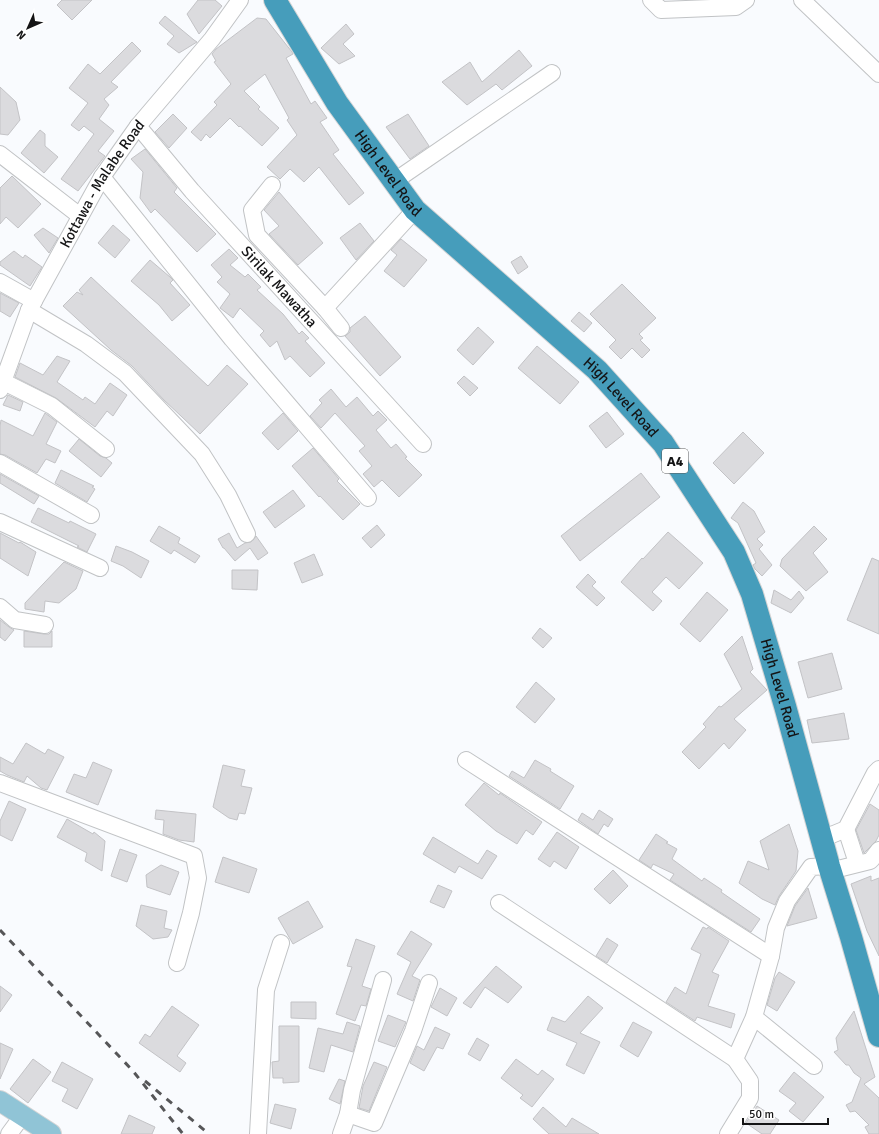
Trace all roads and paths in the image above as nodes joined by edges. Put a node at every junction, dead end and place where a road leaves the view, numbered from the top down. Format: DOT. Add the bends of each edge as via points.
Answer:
graph roads {
  1 [pos="240,0"];
  2 [pos="275,0"];
  3 [pos="284,0"];
  4 [pos="651,0"];
  5 [pos="746,0"];
  6 [pos="802,0"];
  7 [pos="552,73"];
  8 [pos="879,74"];
  9 [pos="138,126"];
  10 [pos="0,154"];
  11 [pos="102,176"];
  12 [pos="399,178"];
  13 [pos="272,184"];
  14 [pos="415,210"];
  15 [pos="80,216"];
  16 [pos="0,282"];
  17 [pos="31,306"];
  18 [pos="325,308"];
  19 [pos="341,328"];
  20 [pos="601,367"];
  21 [pos="3,375"];
  22 [pos="423,444"];
  23 [pos="106,449"];
  24 [pos="0,463"];
  25 [pos="368,498"];
  26 [pos="91,515"];
  27 [pos="0,522"];
  28 [pos="247,534"];
  29 [pos="100,568"];
  30 [pos="0,607"];
  31 [pos="45,625"];
  32 [pos="466,760"];
  33 [pos="879,769"];
  34 [pos="0,783"];
  35 [pos="838,833"];
  36 [pos="879,850"];
  37 [pos="841,866"];
  38 [pos="499,903"];
  39 [pos="281,943"];
  40 [pos="771,956"];
  41 [pos="177,963"];
  42 [pos="384,980"];
  43 [pos="429,983"];
  44 [pos="879,992"];
  45 [pos="754,1017"];
  46 [pos="879,1036"];
  47 [pos="734,1059"];
  48 [pos="814,1066"];
  49 [pos="0,1101"];
  50 [pos="348,1114"];
  51 [pos="23,1115"];
  52 [pos="9,1134"];
  53 [pos="51,1134"];
  54 [pos="258,1134"];
  55 [pos="341,1134"];
  56 [pos="728,1134"];
  1 -- 9 [label="street, Kottawa - Malabe Road" via="212,39"];
  2 -- 14 [label="highway, High Level Road / A4" via="337,103"];
  3 -- 12 [label="highway, High Level Road / A4" via="344,99"];
  4 -- 5 [label="street" via="661,10 736,7"];
  6 -- 8 [label="street"];
  7 -- 12 [label="street"];
  9 -- 11 [label="street, Kottawa - Malabe Road"];
  9 -- 22 [label="street, Sirilak Mawatha" via="192,191"];
  10 -- 15 [label="street"];
  11 -- 15 [label="street, Kottawa - Malabe Road"];
  11 -- 25 [label="street" via="232,339"];
  12 -- 20 [label="highway, High Level Road / A4" via="427,212"];
  13 -- 18 [label="street" via="252,210 257,235"];
  14 -- 18 [label="street"];
  14 -- 20 [label="highway, High Level Road / A4"];
  15 -- 17 [label="street, Kottawa - Malabe Road"];
  16 -- 17 [label="street"];
  17 -- 21 [label="street, Kottawa - Malabe Road"];
  17 -- 28 [label="street" via="125,373 202,454 228,495"];
  18 -- 19 [label="street"];
  20 -- 35 [label="highway, High Level Road / A4" via="669,438 714,504 748,563"];
  20 -- 37 [label="highway, High Level Road / A4" via="662,443 734,552 752,594 781,691"];
  21 -- 23 [label="street" via="52,406"];
  24 -- 26 [label="street"];
  27 -- 29 [label="street"];
  30 -- 31 [label="street" via="15,620"];
  32 -- 40 [label="street"];
  33 -- 35 [label="street"];
  34 -- 41 [label="street" via="194,856 198,878"];
  35 -- 37 [label="highway, High Level Road / A4"];
  36 -- 37 [label="street" via="872,859"];
  37 -- 40 [label="street" via="812,867 787,901 776,928"];
  37 -- 44 [label="highway, High Level Road / A4" via="858,934"];
  37 -- 46 [label="highway, High Level Road / A4" via="851,937"];
  38 -- 47 [label="street"];
  39 -- 54 [label="street" via="266,990"];
  40 -- 45 [label="street"];
  42 -- 50 [label="street" via="352,1090"];
  43 -- 50 [label="street" via="414,1031 374,1123"];
  45 -- 47 [label="street"];
  45 -- 48 [label="street"];
  47 -- 56 [label="street" via="750,1080 750,1098"];
  49 -- 51 [label="main road"];
  50 -- 55 [label="street"];
  51 -- 52 [label="street"];
  51 -- 53 [label="main road"];
}
